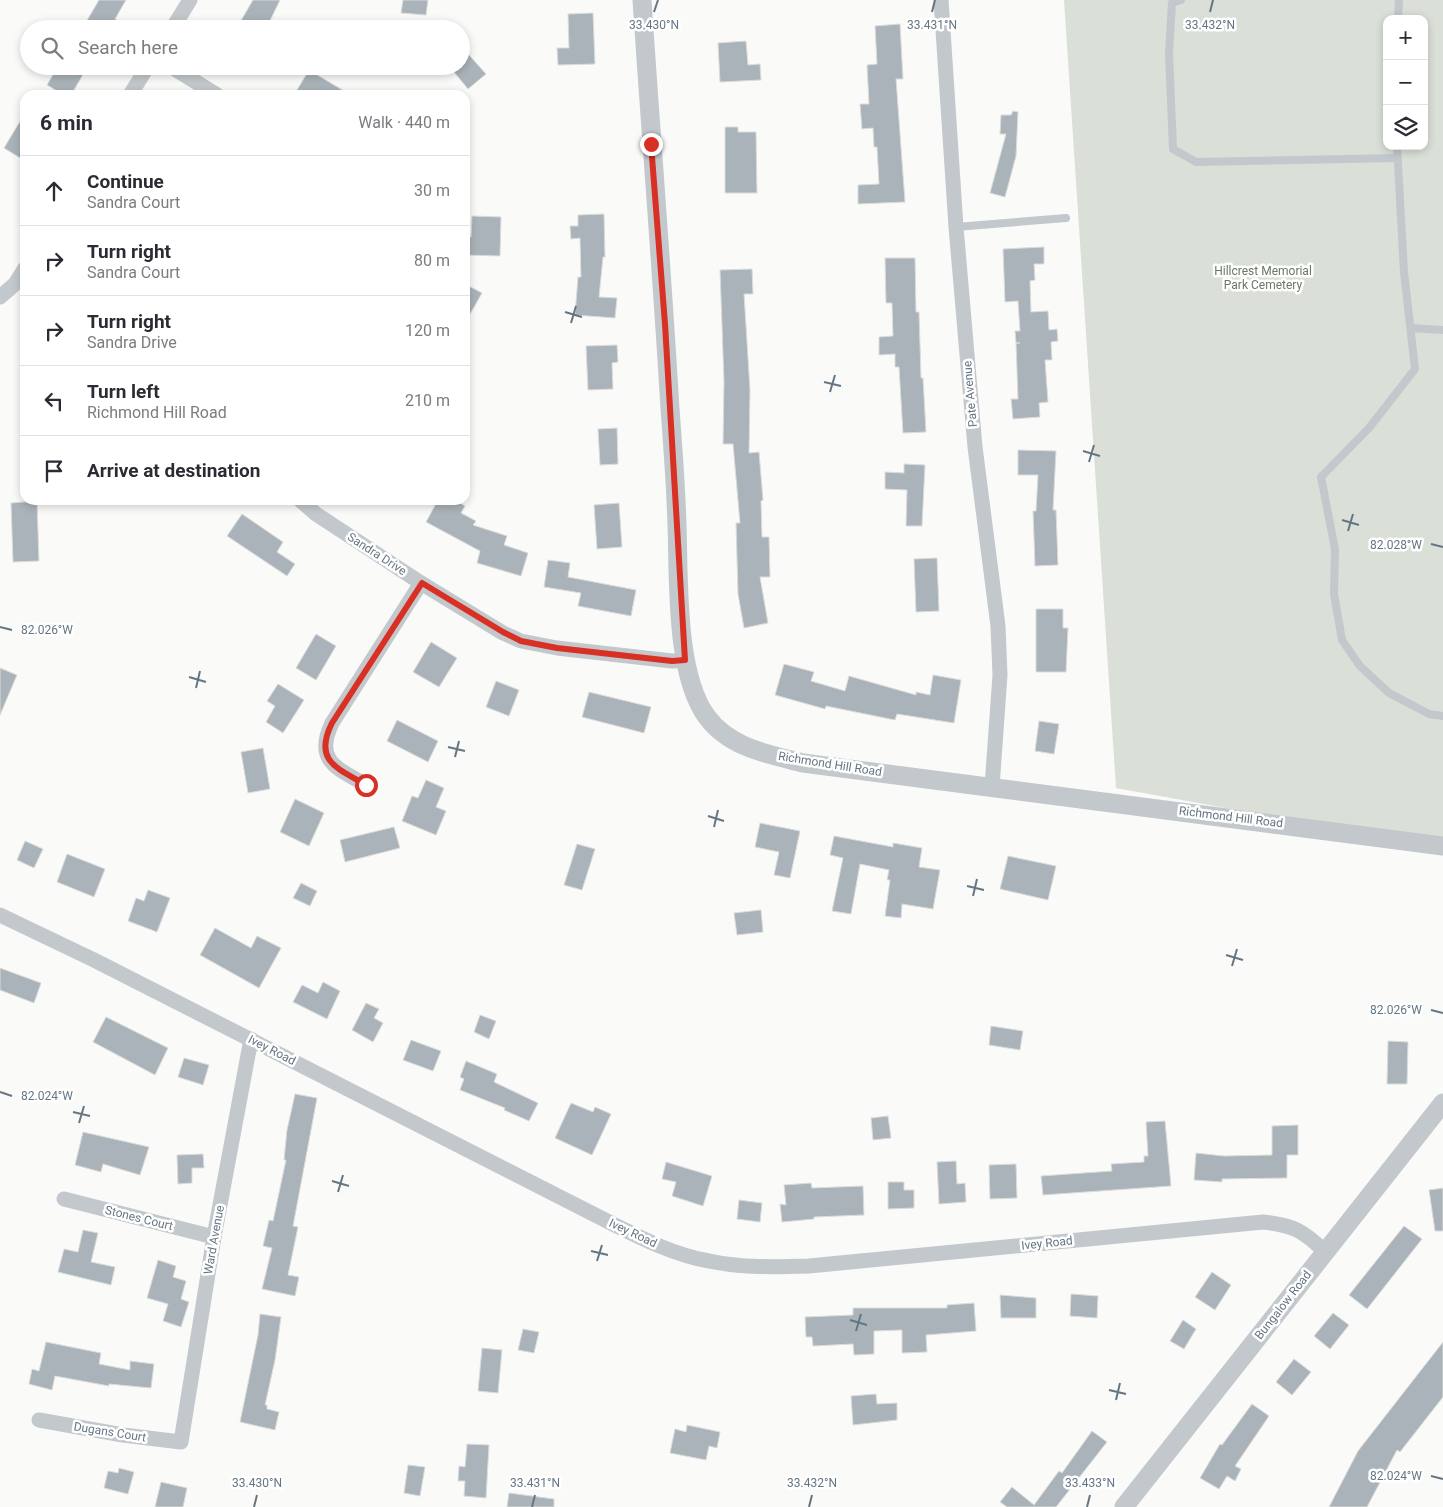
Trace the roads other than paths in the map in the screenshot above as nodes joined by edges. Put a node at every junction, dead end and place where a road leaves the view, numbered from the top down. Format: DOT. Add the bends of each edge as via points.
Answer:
graph roads {
  1 [pos="190,0"];
  2 [pos="642,0"];
  3 [pos="941,0"];
  4 [pos="1181,0"];
  5 [pos="1399,0"];
  6 [pos="1398,15"];
  7 [pos="178,20"];
  8 [pos="142,75"];
  9 [pos="185,75"];
  10 [pos="133,90"];
  11 [pos="209,90"];
  12 [pos="1397,150"];
  13 [pos="1397,158"];
  14 [pos="1066,218"];
  15 [pos="956,227"];
  16 [pos="20,287"];
  17 [pos="0,298"];
  18 [pos="1411,328"];
  19 [pos="1443,330"];
  20 [pos="306,505"];
  21 [pos="422,583"];
  22 [pos="685,660"];
  23 [pos="1443,716"];
  24 [pos="366,785"];
  25 [pos="992,787"];
  26 [pos="1443,846"];
  27 [pos="0,915"];
  28 [pos="251,1040"];
  29 [pos="1443,1103"];
  30 [pos="64,1199"];
  31 [pos="214,1237"];
  32 [pos="1325,1252"];
  33 [pos="39,1420"];
  34 [pos="181,1442"];
  35 [pos="1124,1507"];
  1 -- 7 [label="street"];
  2 -- 22 [label="street, Richmond Hill Road"];
  3 -- 15 [label="street, Pate Avenue"];
  4 -- 13 [label="lane" via="1172,3 1169,53 1173,149 1196,162"];
  5 -- 6 [label="lane"];
  8 -- 10 [label="street"];
  9 -- 11 [label="street"];
  12 -- 13 [label="lane"];
  13 -- 18 [label="lane"];
  14 -- 15 [label="lane"];
  15 -- 25 [label="street, Pate Avenue" via="975,447 998,626 1000,675"];
  16 -- 17 [label="street"];
  18 -- 19 [label="lane"];
  18 -- 23 [label="lane" via="1415,369 1369,428 1321,477 1335,550 1334,594 1342,640 1360,666 1389,692 1430,714"];
  20 -- 21 [label="street, Sandra Drive"];
  21 -- 22 [label="street, Sandra Drive" via="521,641 557,648"];
  21 -- 24 [label="street" via="332,723 325,742 327,758 337,768"];
  22 -- 25 [label="street, Richmond Hill Road" via="692,686 708,718 737,743 803,763"];
  25 -- 26 [label="street, Richmond Hill Road"];
  27 -- 28 [label="street, Ivey Road"];
  28 -- 31 [label="street, Ward Avenue"];
  28 -- 32 [label="street, Ivey Road" via="609,1222 668,1249 709,1261 770,1267 818,1265 1264,1222 1301,1231"];
  29 -- 32 [label="street, Bungalow Road"];
  30 -- 31 [label="street, Stones Court"];
  31 -- 34 [label="street, Ward Avenue"];
  32 -- 35 [label="street, Bungalow Road"];
  33 -- 34 [label="street, Dugans Court"];
}
